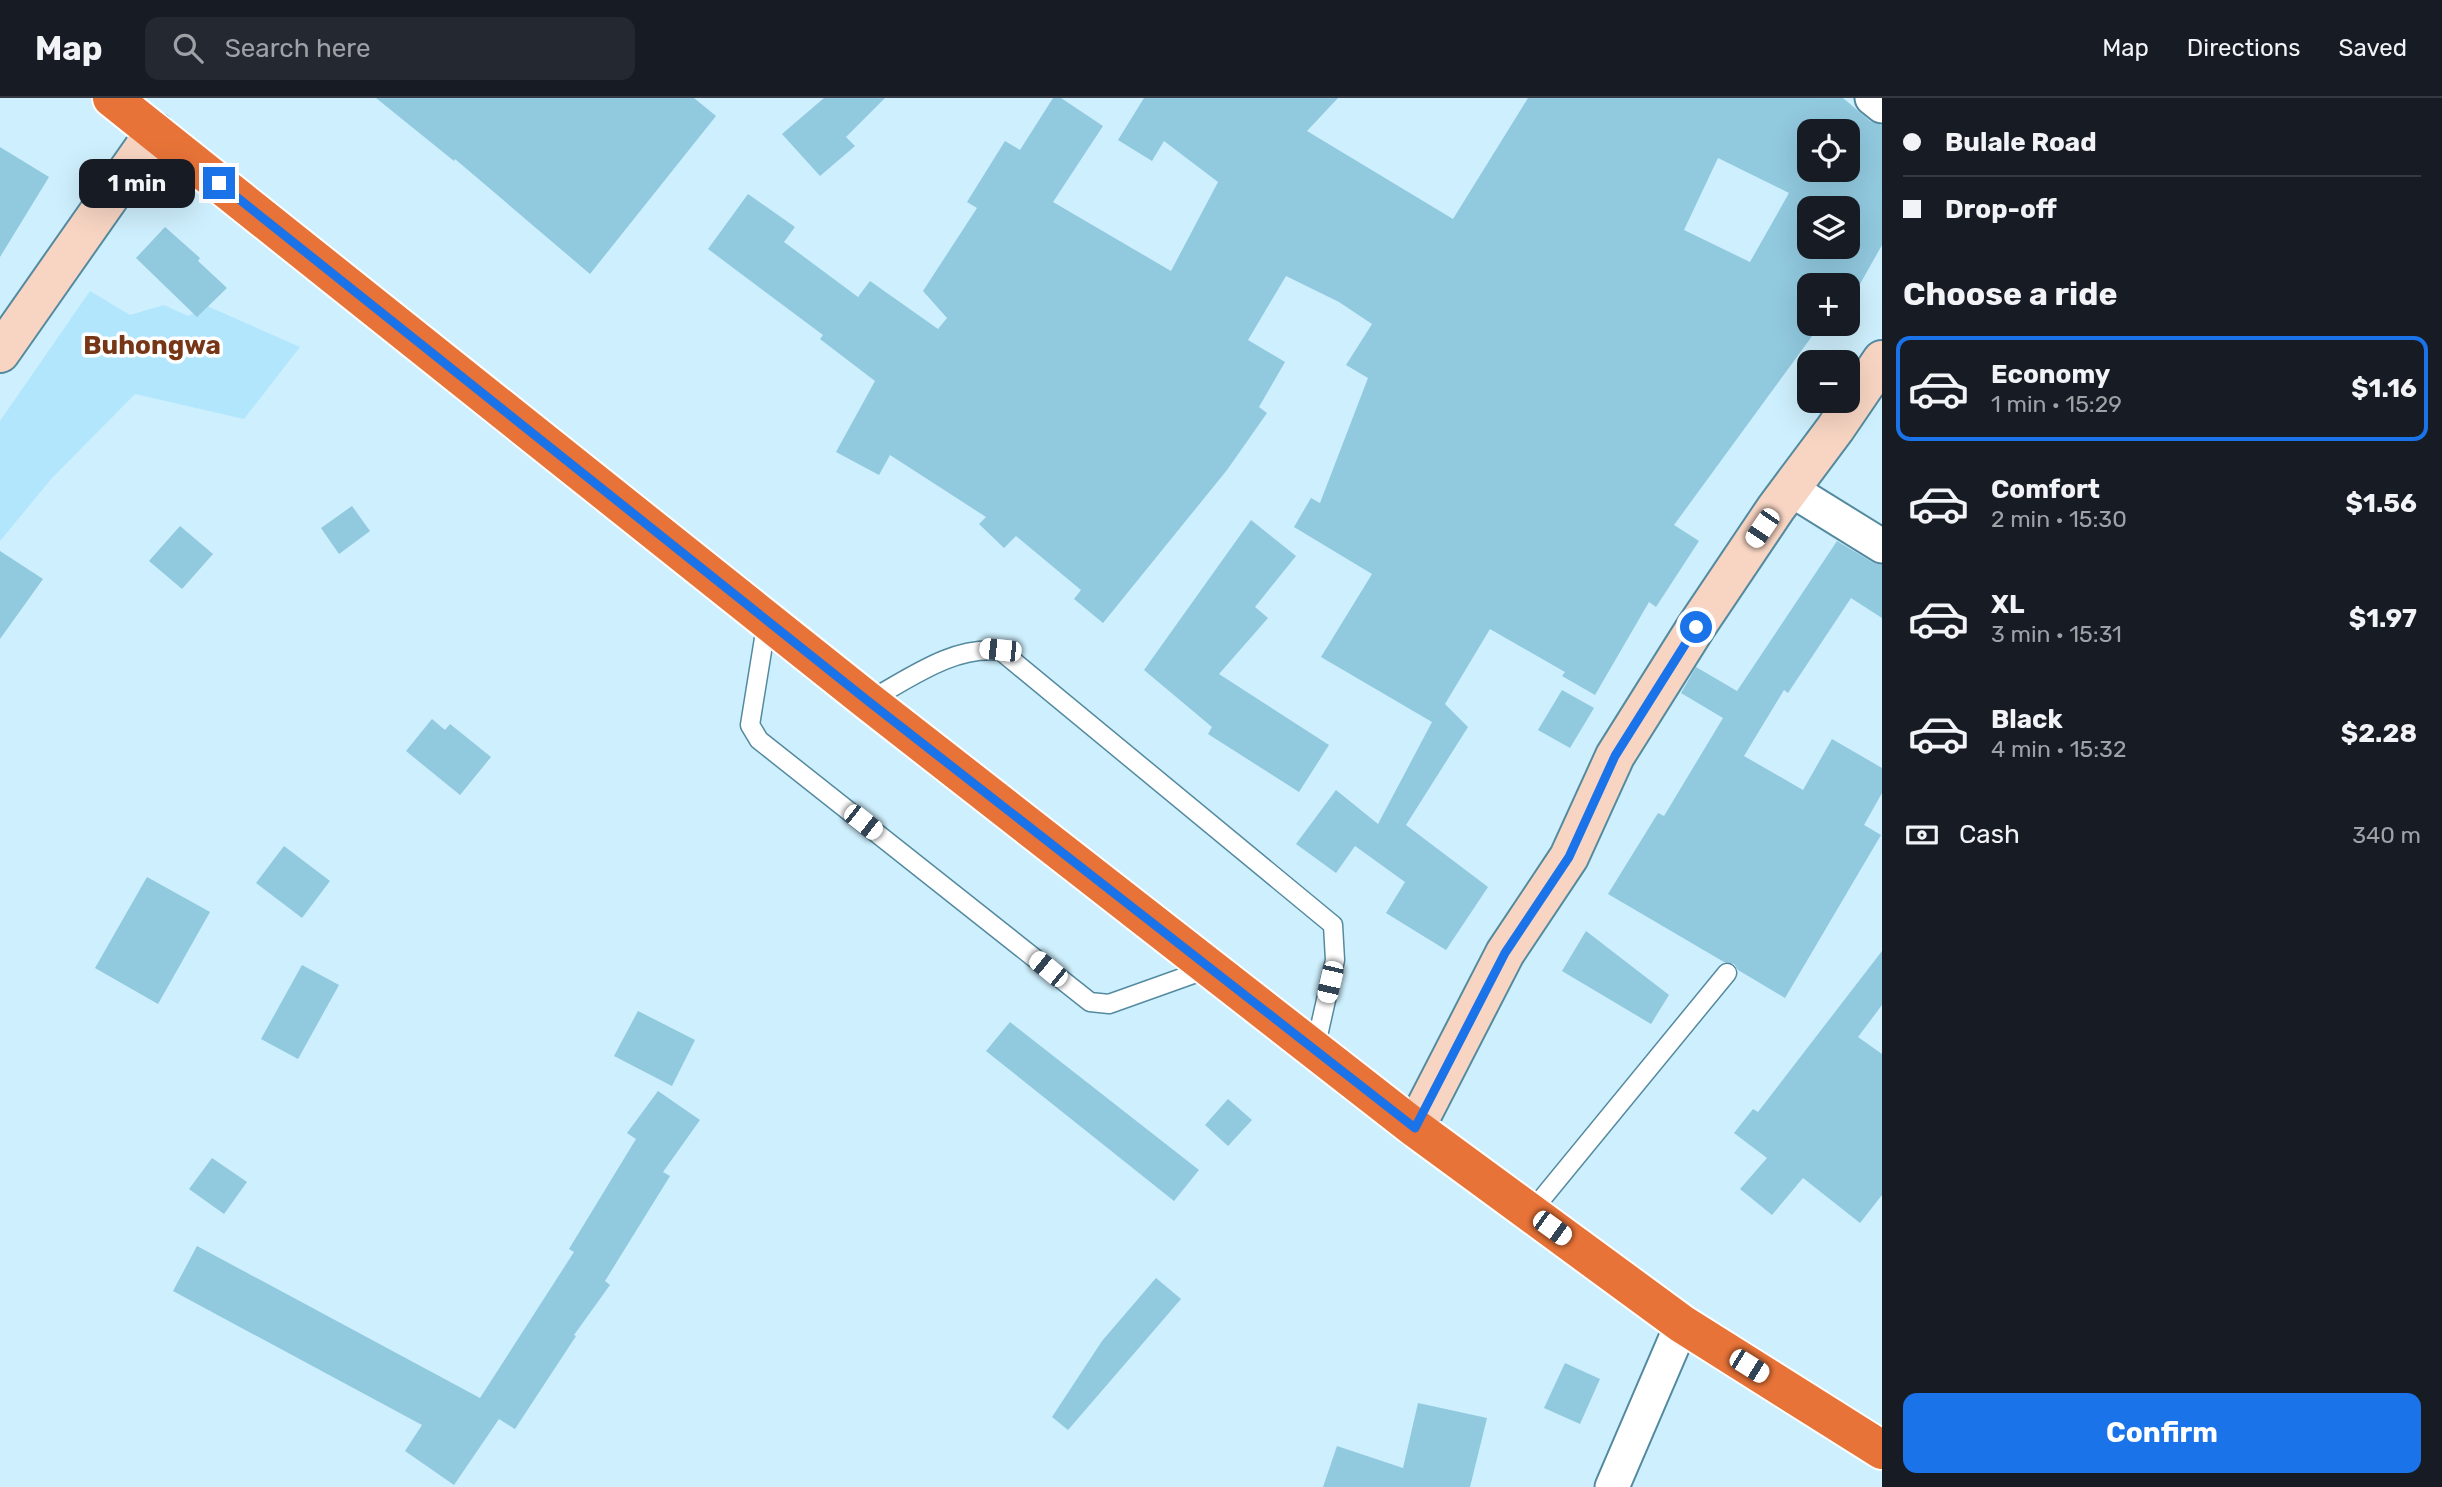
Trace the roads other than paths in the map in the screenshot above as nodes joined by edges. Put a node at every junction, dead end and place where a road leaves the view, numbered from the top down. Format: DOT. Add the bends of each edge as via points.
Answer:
graph roads {
  1 [pos="112,98"];
  2 [pos="1872,98"];
  3 [pos="1882,106"];
  4 [pos="155,132"];
  5 [pos="0,353"];
  6 [pos="1882,360"];
  7 [pos="1790,489"];
  8 [pos="1882,546"];
  9 [pos="767,620"];
  10 [pos="868,701"];
  11 [pos="1210,968"];
  12 [pos="1727,973"];
  13 [pos="1315,1049"];
  14 [pos="1415,1128"];
  15 [pos="1531,1212"];
  16 [pos="1682,1324"];
  17 [pos="1882,1450"];
  18 [pos="1612,1487"];
  1 -- 4 [label="highway"];
  2 -- 3 [label="street"];
  4 -- 5 [label="street"];
  4 -- 9 [label="highway"];
  6 -- 7 [label="street"];
  7 -- 8 [label="street"];
  7 -- 14 [label="street" via="1615,756 1569,857 1505,953"];
  9 -- 10 [label="highway"];
  9 -- 11 [label="lane" via="750,724 760,740 1090,1002 1109,1004"];
  10 -- 11 [label="highway"];
  10 -- 13 [label="lane" via="958,654 1000,650 1333,925 1335,960"];
  11 -- 13 [label="highway"];
  12 -- 15 [label="lane"];
  13 -- 14 [label="highway"];
  14 -- 15 [label="highway"];
  15 -- 16 [label="highway"];
  16 -- 17 [label="highway"];
  16 -- 18 [label="street"];
}
